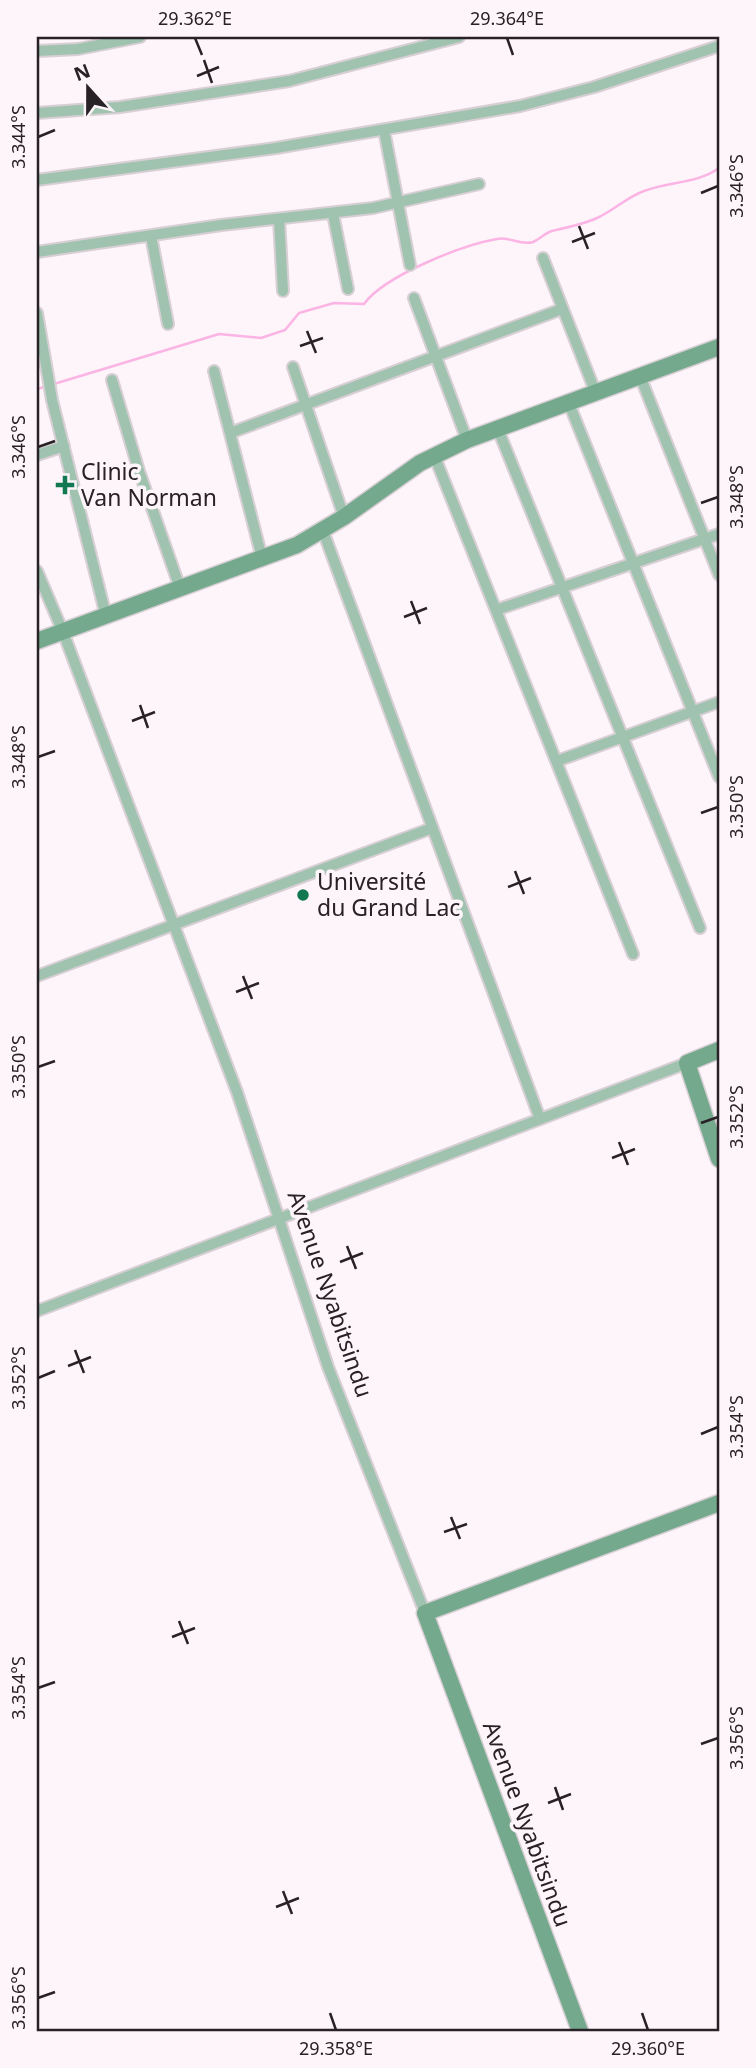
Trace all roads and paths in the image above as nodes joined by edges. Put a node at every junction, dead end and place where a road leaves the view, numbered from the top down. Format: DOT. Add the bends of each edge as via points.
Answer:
graph roads {
  1 [pos="140,37"];
  2 [pos="459,37"];
  3 [pos="105,41"];
  4 [pos="719,46"];
  5 [pos="37,51"];
  6 [pos="37,113"];
  7 [pos="384,130"];
  8 [pos="37,180"];
  9 [pos="479,184"];
  10 [pos="398,201"];
  11 [pos="333,214"];
  12 [pos="279,219"];
  13 [pos="151,236"];
  14 [pos="37,252"];
  15 [pos="543,258"];
  16 [pos="410,265"];
  17 [pos="348,289"];
  18 [pos="283,291"];
  19 [pos="414,298"];
  20 [pos="562,309"];
  21 [pos="37,313"];
  22 [pos="168,324"];
  23 [pos="719,347"];
  24 [pos="436,356"];
  25 [pos="293,367"];
  26 [pos="214,371"];
  27 [pos="640,376"];
  28 [pos="112,380"];
  29 [pos="595,391"];
  30 [pos="568,401"];
  31 [pos="306,406"];
  32 [pos="497,427"];
  33 [pos="230,433"];
  34 [pos="467,440"];
  35 [pos="64,446"];
  36 [pos="37,455"];
  37 [pos="435,455"];
  38 [pos="344,517"];
  39 [pos="323,531"];
  40 [pos="719,534"];
  41 [pos="704,538"];
  42 [pos="262,558"];
  43 [pos="632,561"];
  44 [pos="37,571"];
  45 [pos="719,575"];
  46 [pos="562,585"];
  47 [pos="180,588"];
  48 [pos="496,610"];
  49 [pos="106,616"];
  50 [pos="63,632"];
  51 [pos="37,641"];
  52 [pos="719,702"];
  53 [pos="691,712"];
  54 [pos="625,736"];
  55 [pos="557,761"];
  56 [pos="719,777"];
  57 [pos="432,828"];
  58 [pos="174,926"];
  59 [pos="699,928"];
  60 [pos="633,954"];
  61 [pos="37,976"];
  62 [pos="719,1050"];
  63 [pos="687,1063"];
  64 [pos="540,1119"];
  65 [pos="719,1159"];
  66 [pos="281,1219"];
  67 [pos="37,1311"];
  68 [pos="719,1503"];
  69 [pos="425,1613"];
  70 [pos="580,2031"];
  1 -- 3 [label="street"];
  2 -- 6 [label="street" via="277,83 120,107"];
  3 -- 5 [label="street" via="78,49"];
  4 -- 7 [label="street" via="555,97"];
  7 -- 8 [label="street"];
  7 -- 10 [label="street"];
  9 -- 10 [label="street"];
  10 -- 11 [label="street"];
  10 -- 16 [label="street"];
  11 -- 12 [label="street"];
  11 -- 17 [label="street"];
  12 -- 13 [label="street"];
  12 -- 18 [label="street"];
  13 -- 14 [label="street"];
  13 -- 22 [label="street"];
  15 -- 20 [label="street"];
  19 -- 24 [label="street"];
  20 -- 24 [label="street"];
  20 -- 29 [label="street"];
  21 -- 35 [label="street"];
  23 -- 27 [label="street"];
  24 -- 31 [label="street"];
  24 -- 34 [label="street"];
  25 -- 31 [label="street"];
  26 -- 33 [label="street"];
  27 -- 29 [label="street"];
  27 -- 41 [label="street"];
  28 -- 47 [label="street"];
  29 -- 30 [label="street"];
  30 -- 32 [label="street"];
  30 -- 43 [label="street"];
  31 -- 33 [label="street"];
  31 -- 38 [label="street"];
  32 -- 34 [label="street"];
  32 -- 46 [label="street"];
  33 -- 42 [label="street"];
  34 -- 37 [label="street"];
  35 -- 36 [label="street"];
  35 -- 49 [label="street"];
  37 -- 38 [label="street"];
  37 -- 48 [label="street"];
  38 -- 39 [label="street"];
  39 -- 42 [label="street"];
  39 -- 57 [label="street"];
  40 -- 41 [label="street"];
  41 -- 43 [label="street"];
  41 -- 45 [label="street"];
  42 -- 47 [label="street"];
  43 -- 46 [label="street"];
  43 -- 53 [label="street"];
  44 -- 50 [label="street, Avenue Nyabitsindu"];
  46 -- 48 [label="street"];
  46 -- 54 [label="street"];
  47 -- 49 [label="street"];
  48 -- 55 [label="street"];
  49 -- 50 [label="street"];
  50 -- 51 [label="street"];
  50 -- 58 [label="street, Avenue Nyabitsindu"];
  52 -- 53 [label="street"];
  53 -- 54 [label="street"];
  53 -- 56 [label="street"];
  54 -- 55 [label="street"];
  54 -- 59 [label="street"];
  55 -- 60 [label="street"];
  57 -- 58 [label="street"];
  57 -- 64 [label="street"];
  58 -- 61 [label="street"];
  58 -- 66 [label="street, Avenue Nyabitsindu"];
  62 -- 63 [label="street"];
  63 -- 64 [label="street"];
  63 -- 65 [label="street"];
  64 -- 66 [label="street"];
  66 -- 67 [label="street"];
  66 -- 69 [label="street, Avenue Nyabitsindu" via="328,1367"];
  68 -- 69 [label="street"];
  69 -- 70 [label="street, Avenue Nyabitsindu"];
}
